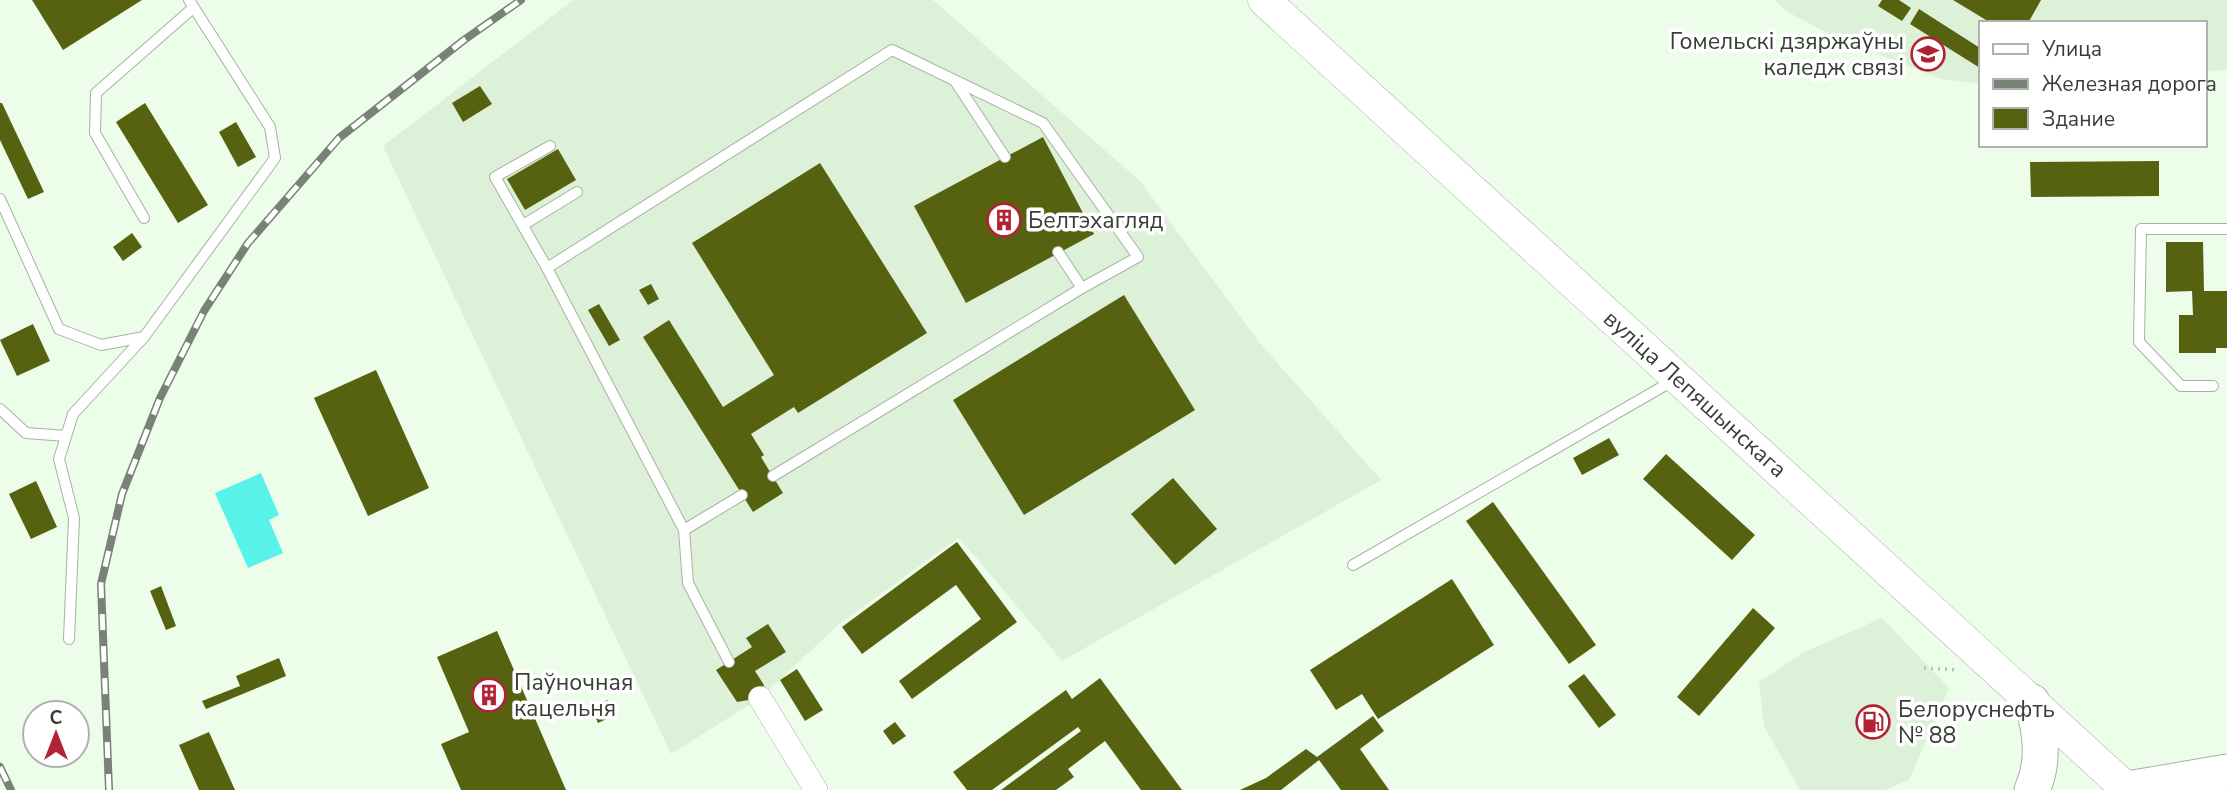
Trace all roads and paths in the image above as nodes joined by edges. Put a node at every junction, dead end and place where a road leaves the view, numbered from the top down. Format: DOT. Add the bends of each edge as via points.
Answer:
graph roads {
  1 [pos="1264,0"];
  2 [pos="191,4"];
  3 [pos="955,81"];
  4 [pos="550,146"];
  5 [pos="1005,157"];
  6 [pos="577,192"];
  7 [pos="0,199"];
  8 [pos="144,218"];
  9 [pos="523,225"];
  10 [pos="2227,229"];
  11 [pos="1058,253"];
  12 [pos="547,268"];
  13 [pos="1082,288"];
  14 [pos="144,337"];
  15 [pos="1678,378"];
  16 [pos="2213,386"];
  17 [pos="0,409"];
  18 [pos="66,436"];
  19 [pos="773,476"];
  20 [pos="742,495"];
  21 [pos="684,530"];
  22 [pos="1353,565"];
  23 [pos="69,639"];
  24 [pos="729,662"];
  25 [pos="1924,668"];
  26 [pos="1967,678"];
  27 [pos="760,698"];
  28 [pos="2032,702"];
  29 [pos="2227,772"];
  30 [pos="816,790"];
  31 [pos="2032,790"];
  32 [pos="2125,790"];
  1 -- 15 [label="main road, вуліца Лепяшынскага"];
  2 -- 8 [label="lane" via="96,93 95,133"];
  2 -- 14 [label="lane" via="270,128 275,158"];
  3 -- 5 [label="lane"];
  3 -- 12 [label="lane" via="892,50"];
  3 -- 13 [label="lane" via="1043,122 1138,257"];
  4 -- 9 [label="lane" via="495,177"];
  6 -- 9 [label="lane"];
  7 -- 14 [label="lane" via="59,329 101,345"];
  9 -- 12 [label="lane"];
  10 -- 16 [label="lane" via="2141,229 2139,342 2181,386"];
  11 -- 13 [label="lane"];
  12 -- 21 [label="lane"];
  13 -- 19 [label="lane"];
  14 -- 18 [label="lane" via="73,414"];
  15 -- 22 [label="lane"];
  15 -- 28 [label="main road, вуліца Лепяшынскага"];
  17 -- 18 [label="lane" via="26,433"];
  18 -- 23 [label="lane" via="59,459 74,518"];
  20 -- 21 [label="lane"];
  21 -- 24 [label="lane" via="688,583"];
  25 -- 26 [label="path" via="1957,669"];
  27 -- 30 [label="street"];
  28 -- 31 [label="main road" via="2041,733 2039,775"];
  28 -- 32 [label="main road, вуліца Лепяшынскага"];
  29 -- 32 [label="main road, вуліца Лепяшынскага"];
}
